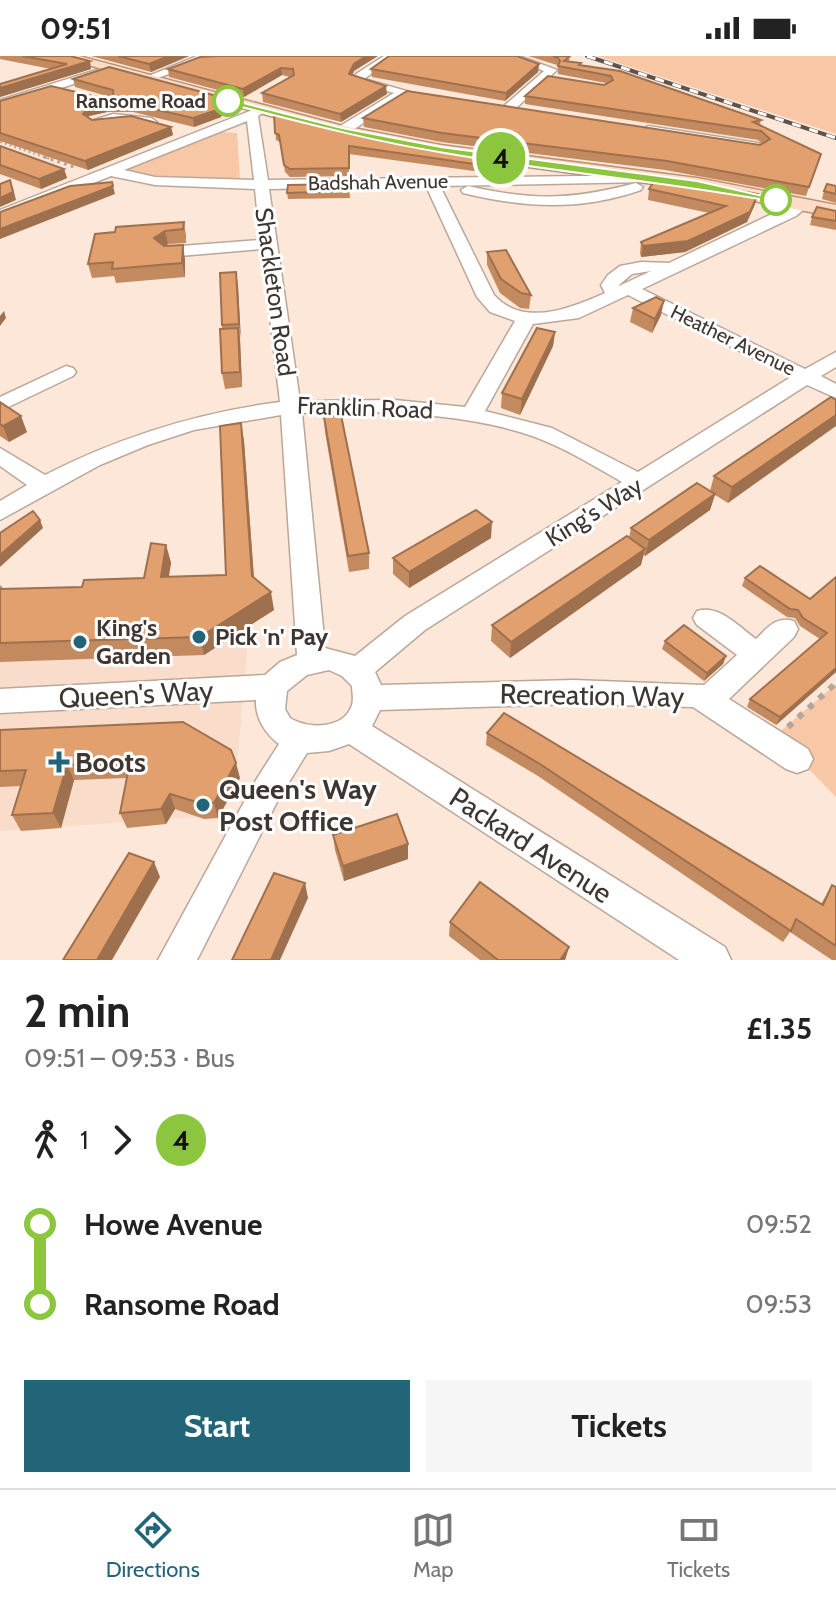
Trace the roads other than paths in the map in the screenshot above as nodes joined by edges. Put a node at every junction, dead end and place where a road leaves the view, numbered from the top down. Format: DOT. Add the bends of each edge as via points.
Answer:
graph roads {
  1 [pos="68,56"];
  2 [pos="172,56"];
  3 [pos="239,56"];
  4 [pos="391,56"];
  5 [pos="508,56"];
  6 [pos="195,58"];
  7 [pos="109,70"];
  8 [pos="545,78"];
  9 [pos="145,80"];
  10 [pos="560,80"];
  11 [pos="52,87"];
  12 [pos="71,92"];
  13 [pos="0,104"];
  14 [pos="253,106"];
  15 [pos="495,106"];
  16 [pos="509,108"];
  17 [pos="523,110"];
  18 [pos="94,122"];
  19 [pos="637,128"];
  20 [pos="342,131"];
  21 [pos="199,135"];
  22 [pos="758,147"];
  23 [pos="109,171"];
  24 [pos="648,178"];
  25 [pos="431,181"];
  26 [pos="260,185"];
  27 [pos="802,205"];
  28 [pos="836,211"];
  29 [pos="0,215"];
  30 [pos="268,244"];
  31 [pos="168,252"];
  32 [pos="622,292"];
  33 [pos="526,319"];
  34 [pos="836,358"];
  35 [pos="66,372"];
  36 [pos="807,377"];
  37 [pos="836,392"];
  38 [pos="0,405"];
  39 [pos="291,406"];
  40 [pos="472,414"];
  41 [pos="0,455"];
  42 [pos="641,483"];
  43 [pos="42,484"];
  44 [pos="0,512"];
  45 [pos="707,618"];
  46 [pos="784,629"];
  47 [pos="756,654"];
  48 [pos="312,660"];
  49 [pos="357,670"];
  50 [pos="272,687"];
  51 [pos="369,698"];
  52 [pos="0,701"];
  53 [pos="707,701"];
  54 [pos="351,729"];
  55 [pos="299,738"];
  56 [pos="797,759"];
  57 [pos="177,960"];
  58 [pos="712,960"];
  1 -- 7 [label="main road"];
  2 -- 6 [label="street"];
  3 -- 6 [label="street"];
  4 -- 20 [label="street" via="358,81 410,93"];
  5 -- 8 [label="street" via="549,67"];
  6 -- 9 [label="street"];
  7 -- 9 [label="main road"];
  7 -- 11 [label="street"];
  8 -- 10 [label="street"];
  8 -- 16 [label="street"];
  9 -- 14 [label="main road"];
  11 -- 12 [label="street"];
  11 -- 13 [label="street"];
  14 -- 20 [label="main road"];
  14 -- 21 [label="street"];
  14 -- 26 [label="street, Shackleton Road"];
  15 -- 16 [label="street"];
  16 -- 17 [label="street"];
  18 -- 21 [label="street" via="113,116 141,119"];
  19 -- 22 [label="street" via="670,126"];
  20 -- 24 [label="main road"];
  21 -- 23 [label="street"];
  23 -- 26 [label="street, Badshah Avenue" via="181,183"];
  23 -- 29 [label="street" via="82,173"];
  24 -- 25 [label="street, Badshah Avenue" via="620,193 563,202 490,196"];
  24 -- 27 [label="main road"];
  25 -- 26 [label="street, Badshah Avenue"];
  25 -- 33 [label="street" via="486,297 496,308"];
  26 -- 30 [label="street, Shackleton Road"];
  27 -- 28 [label="main road"];
  27 -- 32 [label="street" via="675,268 633,268 617,275 610,285"];
  30 -- 31 [label="street"];
  30 -- 39 [label="street, Shackleton Road"];
  32 -- 33 [label="street" via="573,314"];
  32 -- 36 [label="street, Heather Avenue"];
  33 -- 40 [label="street"];
  34 -- 36 [label="street, King's Way"];
  35 -- 38 [label="street"];
  36 -- 37 [label="street, Heather Avenue"];
  36 -- 42 [label="street, King's Way"];
  39 -- 40 [label="street, Franklin Road" via="362,404"];
  39 -- 43 [label="street, Franklin Road" via="182,426"];
  39 -- 48 [label="street, Shackleton Road"];
  40 -- 42 [label="street, Franklin Road" via="555,438"];
  41 -- 43 [label="street"];
  42 -- 49 [label="street, King's Way" via="415,623"];
  43 -- 44 [label="street, Franklin Road"];
  45 -- 47 [label="street"];
  46 -- 47 [label="street"];
  47 -- 53 [label="street"];
  48 -- 49 [label="street" via="340,661"];
  48 -- 50 [label="street" via="293,667"];
  49 -- 51 [label="street"];
  50 -- 52 [label="street, Queen's Way"];
  50 -- 55 [label="street" via="271,711 277,724"];
  51 -- 53 [label="street, Recreation Way" via="573,692 698,695"];
  51 -- 54 [label="street" via="366,712"];
  53 -- 56 [label="street, Recreation Way"];
  54 -- 55 [label="street" via="318,741"];
  54 -- 58 [label="street, Packard Avenue"];
  55 -- 57 [label="street"];
}
